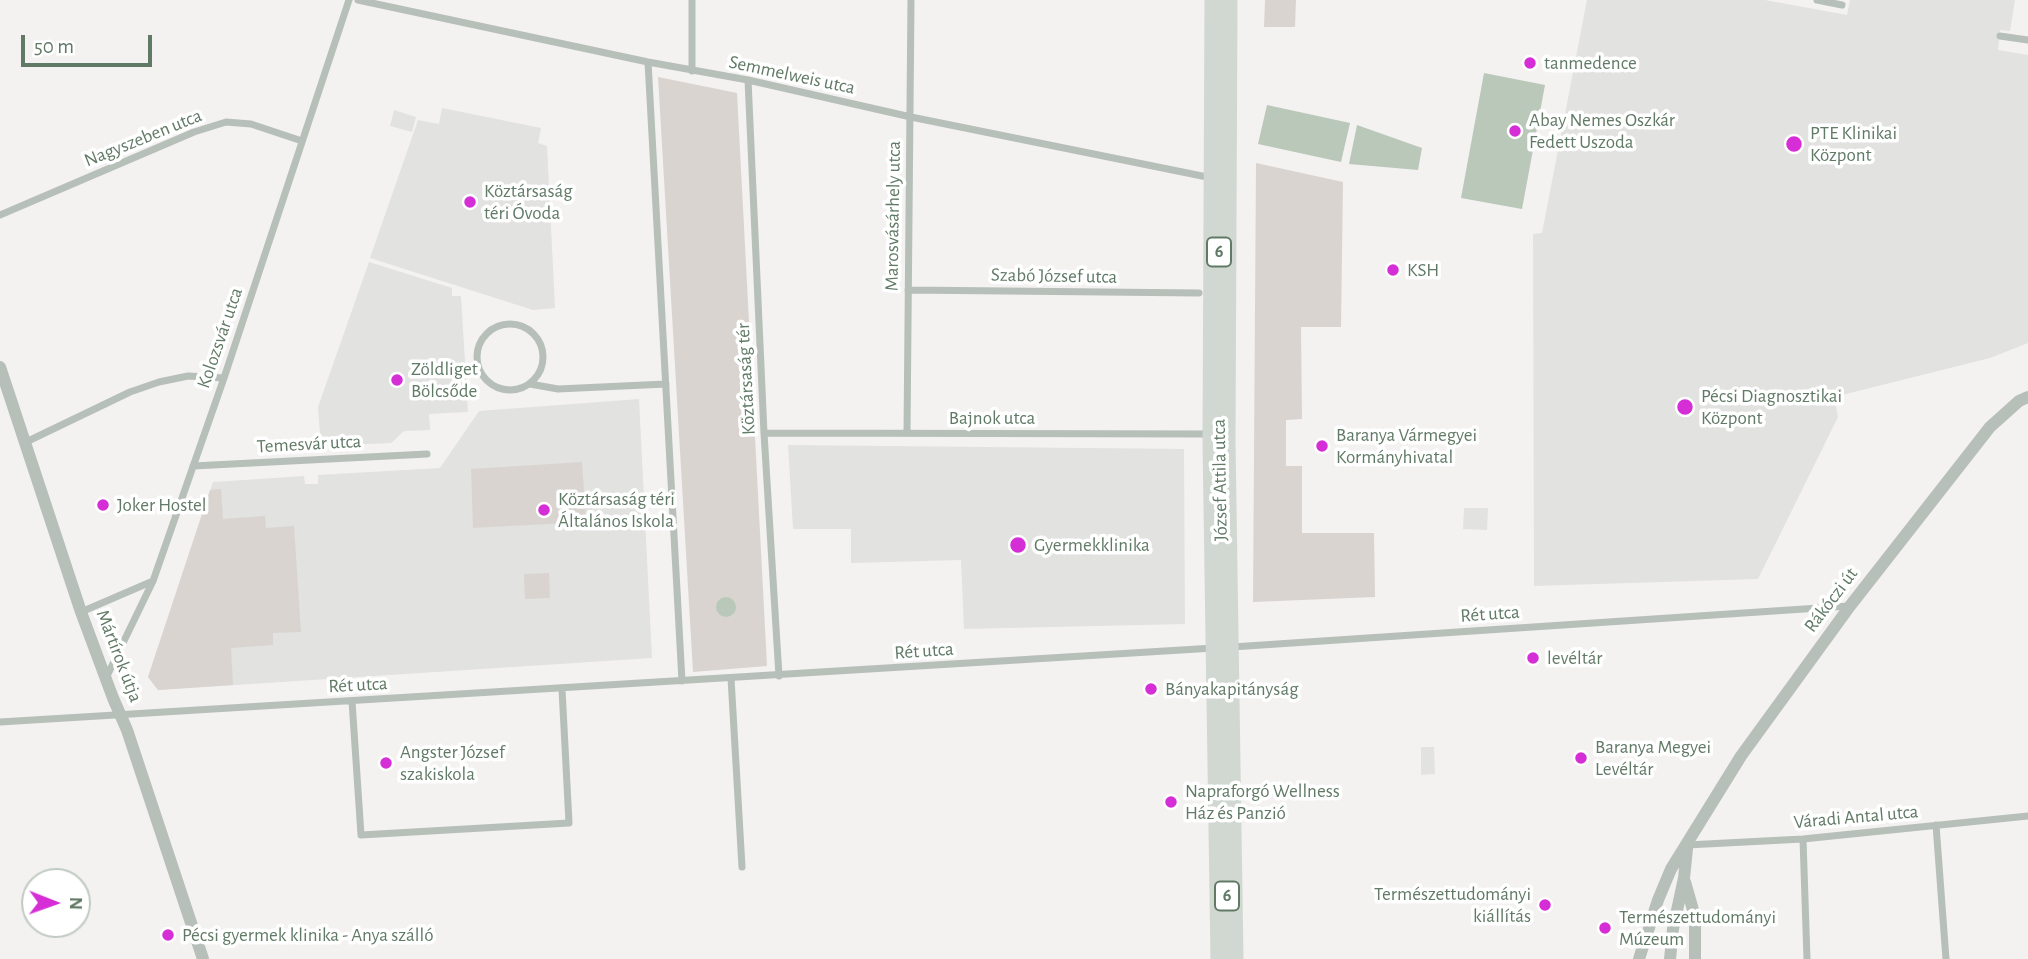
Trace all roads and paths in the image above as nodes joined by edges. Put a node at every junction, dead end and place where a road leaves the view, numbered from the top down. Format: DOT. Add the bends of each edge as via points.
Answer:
graph roads {
  1 [pos="349,0"];
  2 [pos="358,0"];
  3 [pos="692,0"];
  4 [pos="911,0"];
  5 [pos="1221,0"];
  6 [pos="1817,0"];
  7 [pos="1842,5"];
  8 [pos="2000,36"];
  9 [pos="2028,40"];
  10 [pos="649,62"];
  11 [pos="692,71"];
  12 [pos="748,80"];
  13 [pos="911,117"];
  14 [pos="302,141"];
  15 [pos="1219,180"];
  16 [pos="0,215"];
  17 [pos="908,290"];
  18 [pos="1199,293"];
  19 [pos="0,368"];
  20 [pos="224,378"];
  21 [pos="530,384"];
  22 [pos="666,384"];
  23 [pos="2028,397"];
  24 [pos="764,433"];
  25 [pos="907,433"];
  26 [pos="1219,434"];
  27 [pos="24,443"];
  28 [pos="427,454"];
  29 [pos="192,466"];
  30 [pos="153,582"];
  31 [pos="1850,606"];
  32 [pos="81,612"];
  33 [pos="1222,648"];
  34 [pos="779,676"];
  35 [pos="731,678"];
  36 [pos="106,679"];
  37 [pos="682,681"];
  38 [pos="562,689"];
  39 [pos="352,701"];
  40 [pos="121,715"];
  41 [pos="0,722"];
  42 [pos="2028,816"];
  43 [pos="1936,825"];
  44 [pos="1803,838"];
  45 [pos="1687,845"];
  46 [pos="743,867"];
  47 [pos="1684,878"];
  48 [pos="203,959"];
  49 [pos="1227,959"];
  50 [pos="1639,959"];
  51 [pos="1670,959"];
  52 [pos="1695,959"];
  53 [pos="1807,959"];
  54 [pos="1946,959"];
  1 -- 14 [label="street, Kolozsvár utca"];
  2 -- 10 [label="street, Semmelweis utca"];
  3 -- 11 [label="street"];
  4 -- 13 [label="street, Marosvásárhely utca"];
  5 -- 15 [label="main road, József Attila utca / 6"];
  6 -- 7 [label="street"];
  8 -- 9 [label="street"];
  10 -- 11 [label="street, Semmelweis utca"];
  10 -- 22 [label="street"];
  11 -- 12 [label="street, Semmelweis utca"];
  12 -- 13 [label="street, Semmelweis utca"];
  12 -- 24 [label="street, Köztársaság tér"];
  13 -- 15 [label="street, Semmelweis utca"];
  13 -- 17 [label="street, Marosvásárhely utca"];
  14 -- 16 [label="street, Nagyszeben utca" via="251,124 226,122"];
  14 -- 20 [label="street, Kolozsvár utca"];
  15 -- 26 [label="main road, József Attila utca / 6"];
  17 -- 18 [label="street, Szabó József utca"];
  17 -- 25 [label="street, Marosvásárhely utca"];
  19 -- 27 [label="street, Mártírok útja"];
  20 -- 27 [label="street" via="188,376 159,382"];
  20 -- 29 [label="street, Kolozsvár utca"];
  21 -- 21 [label="street" via="542,362 536,337 514,324 490,331 477,353 483,377 505,390"];
  21 -- 22 [label="street" via="558,388"];
  22 -- 37 [label="street"];
  23 -- 31 [label="street, Rákóczi út" via="1990,427"];
  24 -- 25 [label="street, Bajnok utca"];
  24 -- 34 [label="street, Köztársaság tér"];
  25 -- 26 [label="street, Bajnok utca"];
  26 -- 33 [label="main road, József Attila utca / 6"];
  27 -- 32 [label="street, Mártírok útja"];
  28 -- 29 [label="street, Temesvár utca"];
  29 -- 30 [label="street, Kolozsvár utca"];
  30 -- 32 [label="street"];
  30 -- 36 [label="street, Kolozsvár utca"];
  31 -- 33 [label="street, Rét utca"];
  31 -- 45 [label="street, Rákóczi út" via="1741,756"];
  32 -- 36 [label="street, Mártírok útja"];
  33 -- 34 [label="street, Rét utca"];
  33 -- 49 [label="main road, József Attila utca / 6"];
  34 -- 35 [label="street, Rét utca"];
  35 -- 37 [label="street, Rét utca"];
  35 -- 46 [label="street"];
  36 -- 40 [label="street, Mártírok útja"];
  37 -- 38 [label="street, Rét utca"];
  38 -- 39 [label="street, Rét utca"];
  38 -- 39 [label="street" via="569,823 361,835"];
  39 -- 40 [label="street, Rét utca"];
  40 -- 41 [label="street, Rét utca"];
  40 -- 48 [label="street, Mártírok útja"];
  42 -- 43 [label="street, Váradi Antal utca"];
  43 -- 44 [label="street, Váradi Antal utca"];
  43 -- 54 [label="street"];
  44 -- 45 [label="street, Váradi Antal utca"];
  44 -- 53 [label="street"];
  45 -- 47 [label="street, Rákóczi út"];
  45 -- 50 [label="street, Rákóczi út" via="1671,869"];
  47 -- 51 [label="street, Rákóczi út"];
  47 -- 52 [label="street, Rákóczi út" via="1695,917"];
}
